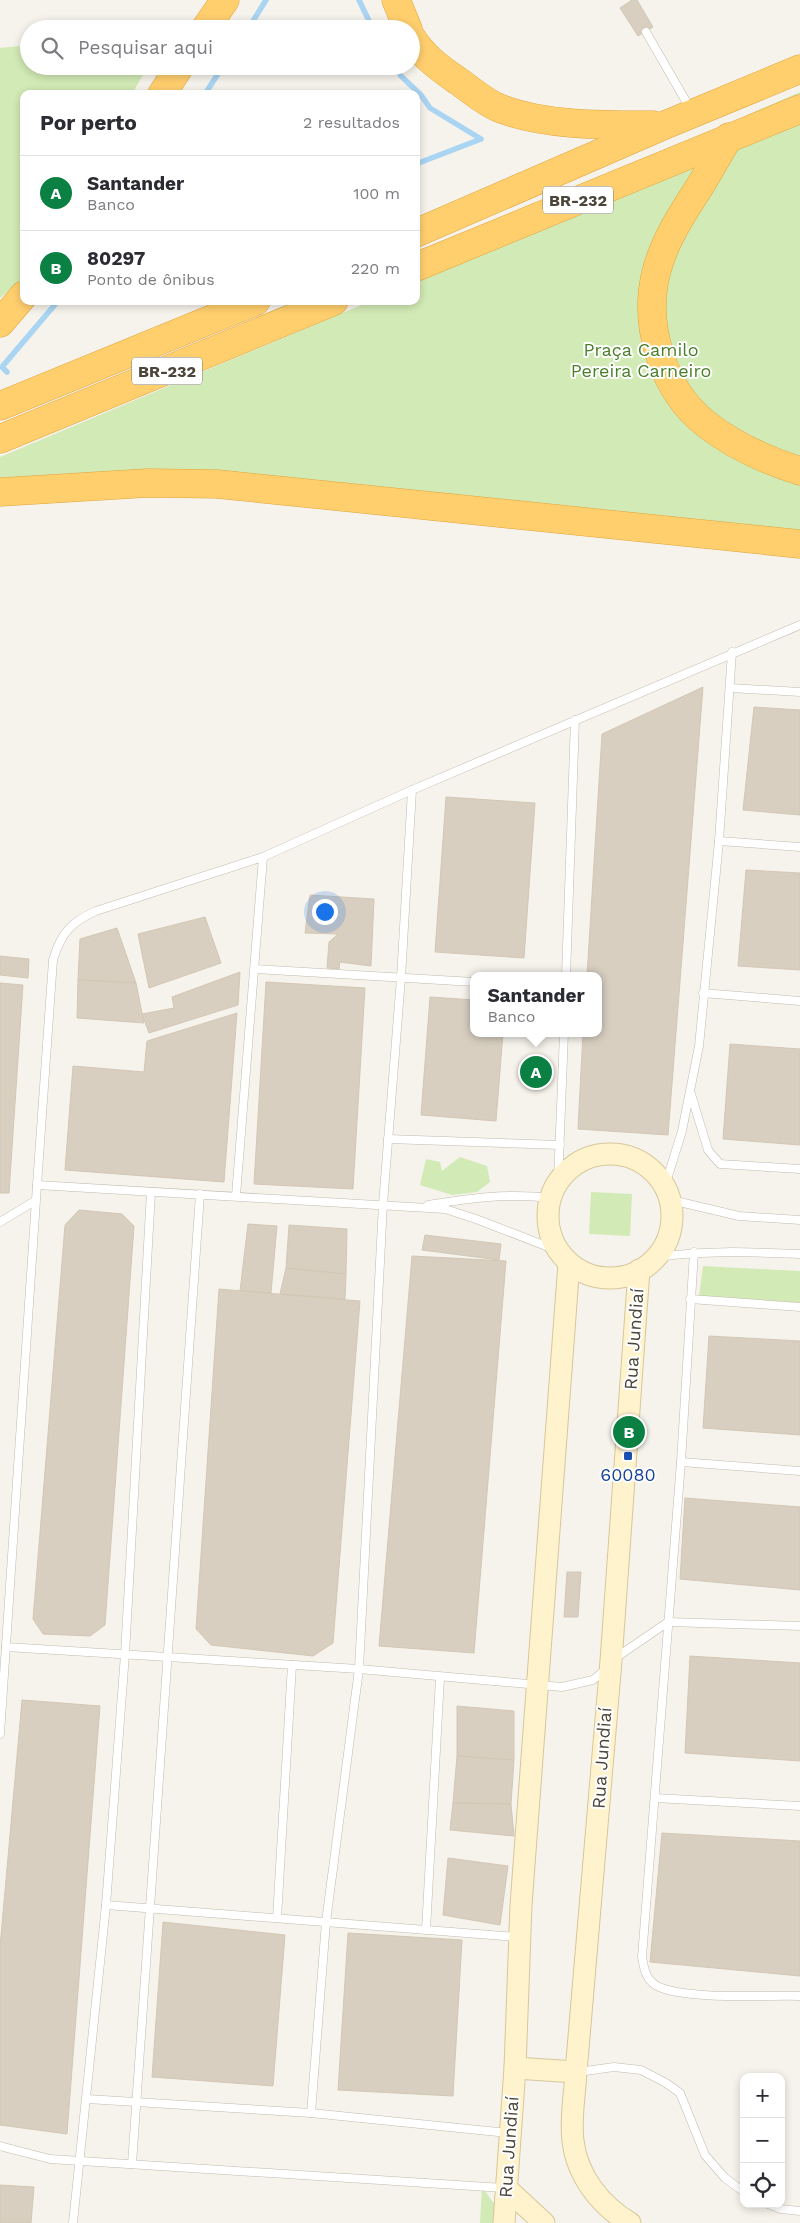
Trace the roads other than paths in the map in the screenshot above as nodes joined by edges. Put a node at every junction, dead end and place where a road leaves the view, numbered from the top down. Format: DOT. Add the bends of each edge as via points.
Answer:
graph roads {
  1 [pos="225,0"];
  2 [pos="396,0"];
  3 [pos="211,20"];
  4 [pos="404,20"];
  5 [pos="646,32"];
  6 [pos="420,50"];
  7 [pos="800,69"];
  8 [pos="174,75"];
  9 [pos="165,90"];
  10 [pos="800,109"];
  11 [pos="692,114"];
  12 [pos="665,125"];
  13 [pos="735,135"];
  14 [pos="420,230"];
  15 [pos="420,265"];
  16 [pos="20,300"];
  17 [pos="246,305"];
  18 [pos="324,305"];
  19 [pos="0,323"];
  20 [pos="0,406"];
  21 [pos="0,439"];
  22 [pos="800,471"];
  23 [pos="0,492"];
  24 [pos="800,544"];
  25 [pos="800,625"];
  26 [pos="732,652"];
  27 [pos="730,688"];
  28 [pos="800,692"];
  29 [pos="575,720"];
  30 [pos="412,790"];
  31 [pos="719,842"];
  32 [pos="800,847"];
  33 [pos="263,856"];
  34 [pos="255,969"];
  35 [pos="566,972"];
  36 [pos="401,978"];
  37 [pos="470,982"];
  38 [pos="703,993"];
  39 [pos="800,1001"];
  40 [pos="564,1037"];
  41 [pos="690,1092"];
  42 [pos="388,1139"];
  43 [pos="560,1145"];
  44 [pos="800,1168"];
  45 [pos="37,1185"];
  46 [pos="554,1190"];
  47 [pos="151,1192"];
  48 [pos="668,1193"];
  49 [pos="200,1194"];
  50 [pos="236,1196"];
  51 [pos="36,1201"];
  52 [pos="383,1204"];
  53 [pos="418,1206"];
  54 [pos="800,1220"];
  55 [pos="0,1222"];
  56 [pos="694,1252"];
  57 [pos="800,1254"];
  58 [pos="564,1257"];
  59 [pos="656,1257"];
  60 [pos="639,1270"];
  61 [pos="690,1299"];
  62 [pos="800,1307"];
  63 [pos="680,1462"];
  64 [pos="800,1471"];
  65 [pos="668,1622"];
  66 [pos="800,1626"];
  67 [pos="6,1647"];
  68 [pos="125,1654"];
  69 [pos="168,1657"];
  70 [pos="611,1661"];
  71 [pos="292,1665"];
  72 [pos="359,1669"];
  73 [pos="2,1673"];
  74 [pos="440,1678"];
  75 [pos="537,1684"];
  76 [pos="0,1734"];
  77 [pos="655,1798"];
  78 [pos="800,1806"];
  79 [pos="106,1905"];
  80 [pos="150,1908"];
  81 [pos="277,1918"];
  82 [pos="326,1922"];
  83 [pos="426,1930"];
  84 [pos="518,1937"];
  85 [pos="800,1996"];
  86 [pos="515,2068"];
  87 [pos="576,2072"];
  88 [pos="86,2098"];
  89 [pos="136,2102"];
  90 [pos="311,2113"];
  91 [pos="510,2133"];
  92 [pos="0,2146"];
  93 [pos="80,2160"];
  94 [pos="132,2164"];
  95 [pos="506,2188"];
  96 [pos="740,2189"];
  97 [pos="778,2208"];
  98 [pos="800,2211"];
  99 [pos="73,2223"];
  100 [pos="504,2223"];
  101 [pos="544,2223"];
  102 [pos="630,2223"];
  1 -- 3 [label="highway"];
  2 -- 4 [label="highway"];
  5 -- 11 [label="lane"];
  6 -- 12 [label="highway" via="498,108 545,120"];
  7 -- 11 [label="highway, BR-232"];
  8 -- 9 [label="highway"];
  10 -- 13 [label="highway, BR-232"];
  11 -- 12 [label="highway, BR-232"];
  12 -- 14 [label="highway, BR-232"];
  13 -- 15 [label="highway, BR-232"];
  13 -- 22 [label="highway" via="668,237 656,274 652,307 654,331 666,372 683,400 705,424 776,464"];
  16 -- 19 [label="highway"];
  17 -- 20 [label="highway, BR-232"];
  18 -- 21 [label="highway, BR-232"];
  23 -- 24 [label="highway" via="148,483 217,484"];
  25 -- 26 [label="lane"];
  26 -- 27 [label="lane"];
  26 -- 29 [label="lane"];
  27 -- 28 [label="lane"];
  27 -- 31 [label="lane"];
  29 -- 30 [label="lane"];
  29 -- 35 [label="lane"];
  30 -- 33 [label="lane"];
  30 -- 36 [label="lane"];
  31 -- 32 [label="lane"];
  31 -- 38 [label="lane"];
  33 -- 34 [label="lane"];
  33 -- 45 [label="lane" via="96,911 78,920 65,933 56,947 53,960"];
  34 -- 36 [label="lane"];
  34 -- 50 [label="lane"];
  36 -- 37 [label="lane"];
  36 -- 42 [label="lane"];
  38 -- 39 [label="lane"];
  38 -- 41 [label="lane" via="699,1046"];
  40 -- 43 [label="lane"];
  41 -- 44 [label="lane" via="708,1150 720,1164"];
  41 -- 48 [label="lane"];
  42 -- 43 [label="lane"];
  42 -- 52 [label="lane"];
  43 -- 46 [label="lane"];
  45 -- 47 [label="lane"];
  45 -- 51 [label="lane"];
  46 -- 48 [label="street" via="573,1166 592,1157 613,1154 634,1159 652,1170"];
  46 -- 53 [label="lane"];
  46 -- 58 [label="street" via="548,1217 551,1235"];
  47 -- 49 [label="lane"];
  47 -- 68 [label="lane"];
  48 -- 54 [label="lane" via="739,1216"];
  48 -- 59 [label="street" via="671,1231"];
  49 -- 50 [label="lane"];
  49 -- 69 [label="lane"];
  50 -- 52 [label="lane"];
  51 -- 55 [label="lane"];
  51 -- 67 [label="lane"];
  52 -- 53 [label="lane"];
  52 -- 72 [label="lane"];
  53 -- 58 [label="lane" via="445,1209 476,1219"];
  56 -- 57 [label="lane" via="723,1250"];
  56 -- 59 [label="lane"];
  56 -- 61 [label="lane"];
  58 -- 60 [label="street" via="585,1272 603,1277 622,1277"];
  58 -- 75 [label="street, Rua Jundiaí"];
  59 -- 60 [label="street"];
  60 -- 70 [label="street, Rua Jundiaí"];
  61 -- 62 [label="lane"];
  61 -- 63 [label="lane"];
  63 -- 64 [label="lane"];
  63 -- 65 [label="lane"];
  65 -- 66 [label="lane"];
  65 -- 70 [label="lane"];
  65 -- 77 [label="lane"];
  67 -- 68 [label="lane"];
  67 -- 73 [label="lane"];
  68 -- 69 [label="lane"];
  68 -- 79 [label="lane"];
  69 -- 71 [label="lane"];
  69 -- 80 [label="lane"];
  70 -- 75 [label="lane" via="593,1680 562,1687"];
  70 -- 87 [label="street, Rua Jundiaí"];
  71 -- 72 [label="lane"];
  71 -- 81 [label="lane"];
  72 -- 74 [label="lane"];
  72 -- 82 [label="lane"];
  73 -- 76 [label="lane"];
  74 -- 75 [label="lane"];
  74 -- 83 [label="lane"];
  75 -- 84 [label="street, Rua Jundiaí"];
  77 -- 78 [label="lane"];
  77 -- 85 [label="lane" via="642,1957 645,1974 657,1986 687,1994"];
  79 -- 80 [label="lane"];
  79 -- 88 [label="lane"];
  80 -- 81 [label="lane"];
  80 -- 89 [label="lane"];
  81 -- 82 [label="lane"];
  82 -- 83 [label="lane"];
  82 -- 90 [label="lane"];
  83 -- 84 [label="lane"];
  84 -- 86 [label="street, Rua Jundiaí"];
  86 -- 87 [label="street"];
  86 -- 91 [label="street, Rua Jundiaí"];
  87 -- 96 [label="lane" via="614,2067 642,2070 680,2092 705,2154 725,2178"];
  87 -- 102 [label="street, Rua Jundiaí" via="573,2140 578,2164 600,2200"];
  88 -- 89 [label="lane"];
  88 -- 93 [label="lane"];
  89 -- 90 [label="lane"];
  89 -- 94 [label="lane"];
  90 -- 91 [label="lane"];
  91 -- 95 [label="street, Rua Jundiaí"];
  92 -- 93 [label="lane" via="50,2159"];
  93 -- 94 [label="lane"];
  93 -- 99 [label="lane"];
  94 -- 95 [label="lane"];
  95 -- 100 [label="street, Rua Jundiaí"];
  95 -- 101 [label="street"];
  97 -- 98 [label="lane"];
}
